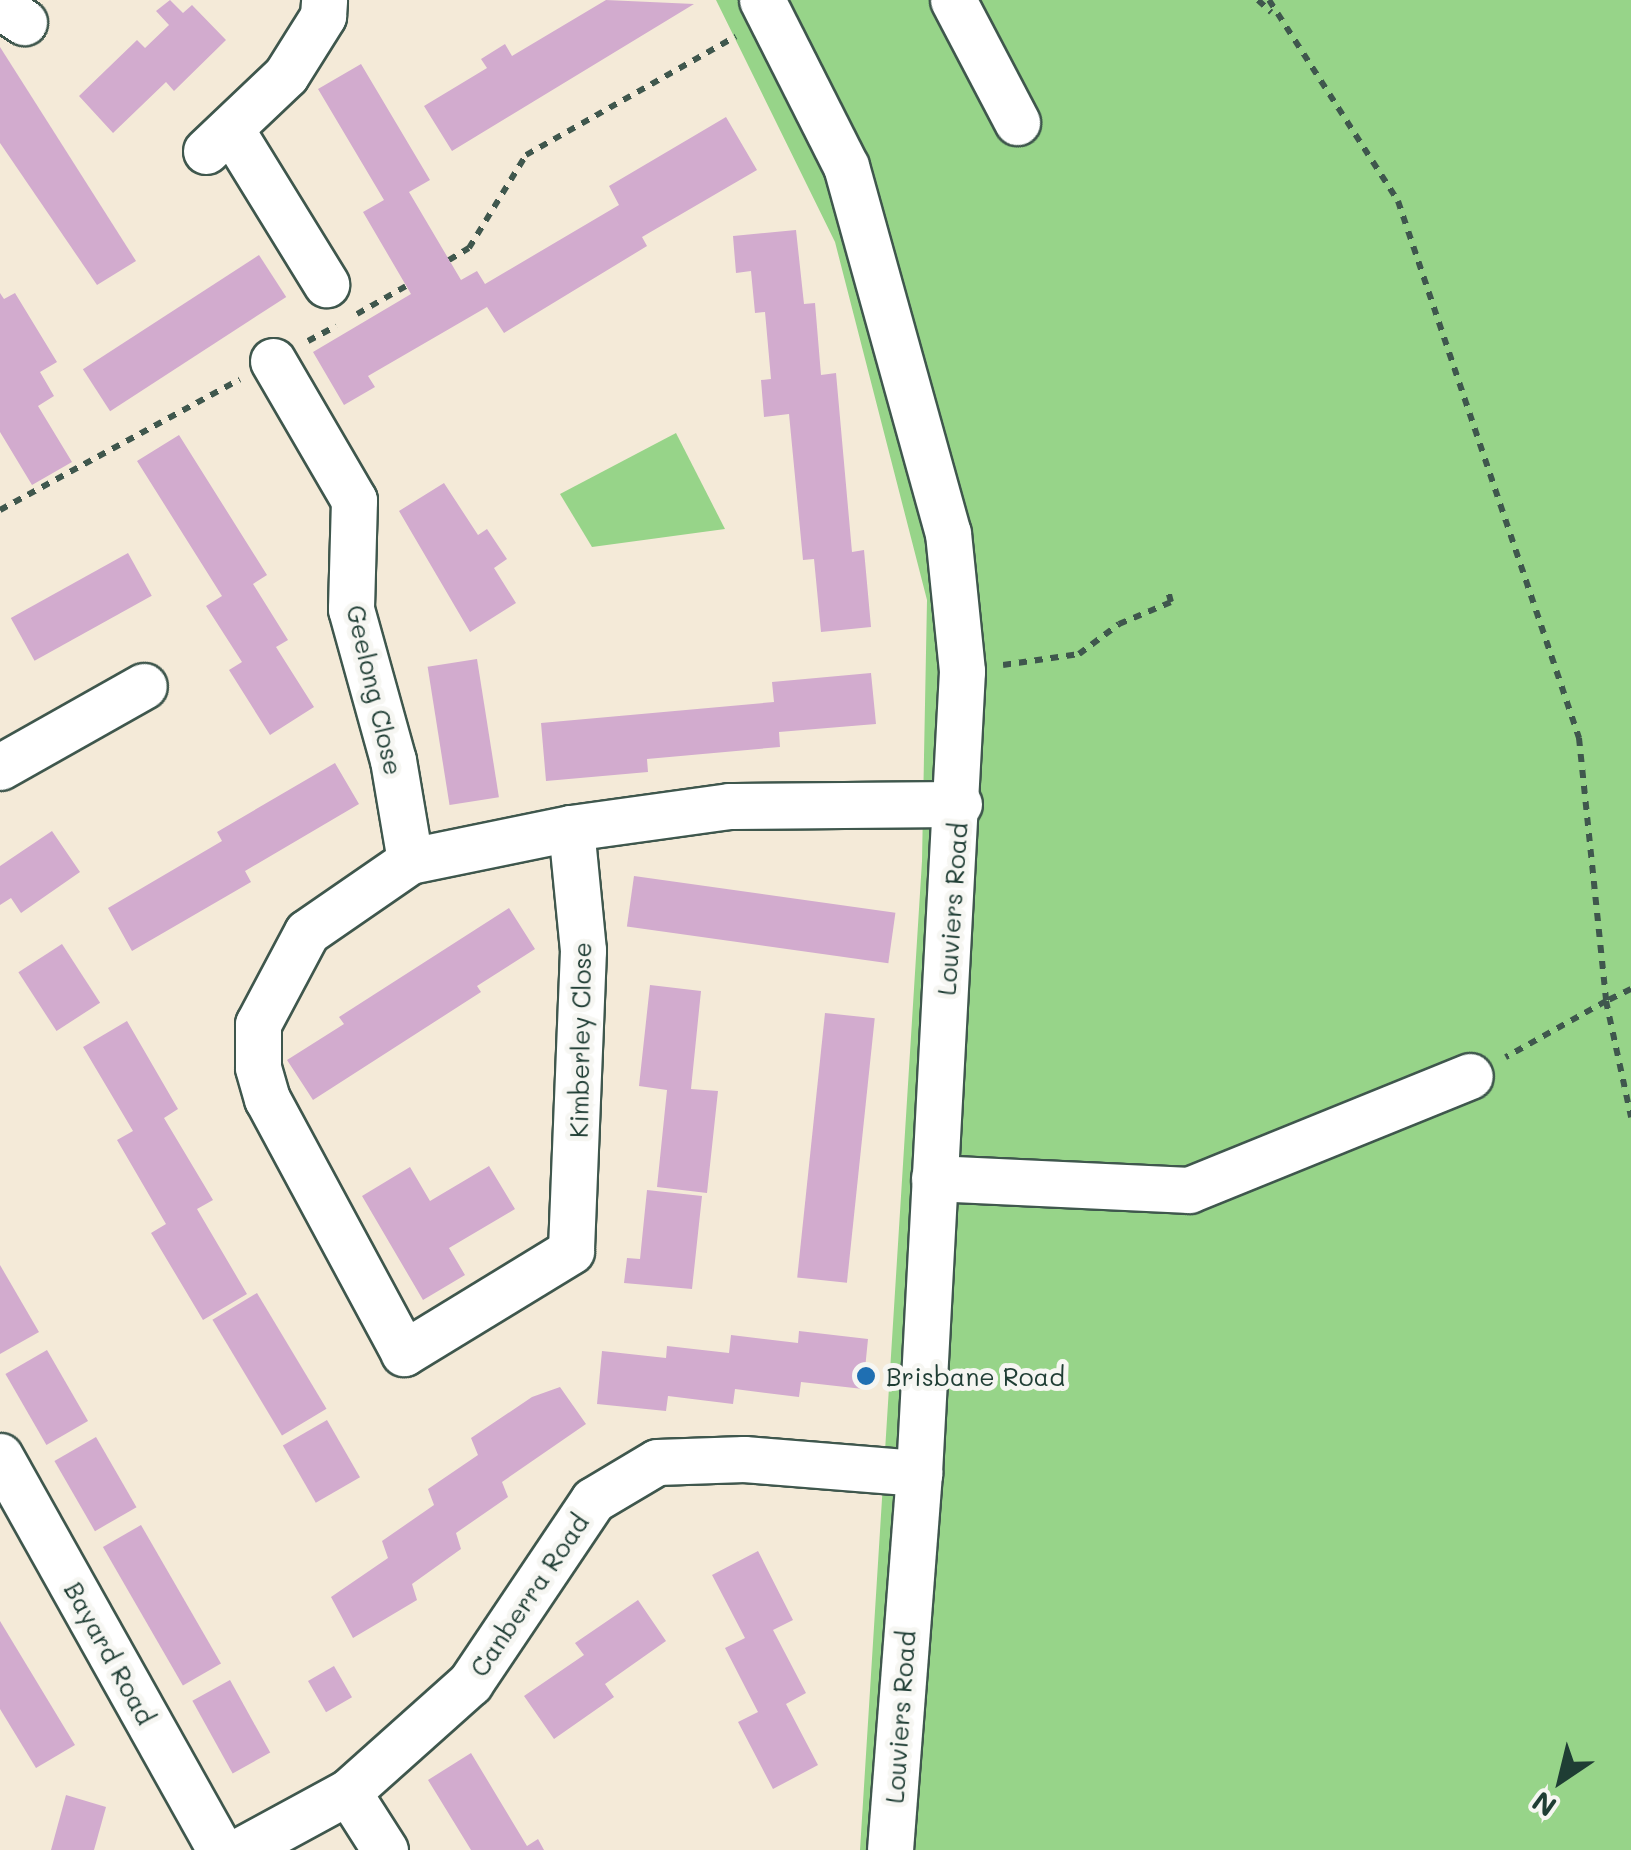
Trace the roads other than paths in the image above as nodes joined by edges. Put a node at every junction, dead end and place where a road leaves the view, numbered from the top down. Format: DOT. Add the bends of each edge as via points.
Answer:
graph roads {
  1 [pos="324,0"];
  2 [pos="953,0"];
  3 [pos="768,6"];
  4 [pos="1016,122"];
  5 [pos="326,284"];
  6 [pos="273,361"];
  7 [pos="144,686"];
  8 [pos="0,767"];
  9 [pos="959,804"];
  10 [pos="571,828"];
  11 [pos="410,861"];
  12 [pos="1470,1076"];
  13 [pos="934,1178"];
  14 [pos="0,1456"];
  15 [pos="918,1472"];
  16 [pos="348,1792"];
  17 [pos="220,1850"];
  18 [pos="242,1850"];
  19 [pos="385,1850"];
  20 [pos="890,1850"];
  1 -- 5 [label="street" via="323,16 286,75 219,141"];
  2 -- 4 [label="street"];
  3 -- 9 [label="street, Louviers Road" via="846,166 948,533 962,671"];
  6 -- 11 [label="street, Geelong Close" via="354,500 351,609 393,760"];
  7 -- 8 [label="street"];
  9 -- 10 [label="street" via="729,806"];
  9 -- 13 [label="street, Louviers Road"];
  10 -- 11 [label="street"];
  10 -- 11 [label="street, Kimberley Close" via="583,950 571,1252 404,1353 267,1098 258,1067 258,1024 307,932"];
  12 -- 13 [label="street" via="1189,1190"];
  13 -- 15 [label="street, Louviers Road"];
  14 -- 17 [label="street, Bayard Road"];
  15 -- 16 [label="street, Canberra Road" via="744,1458 658,1462 593,1500 470,1683"];
  15 -- 20 [label="street, Louviers Road"];
  16 -- 18 [label="street, Canberra Road"];
  16 -- 19 [label="street"];
}
